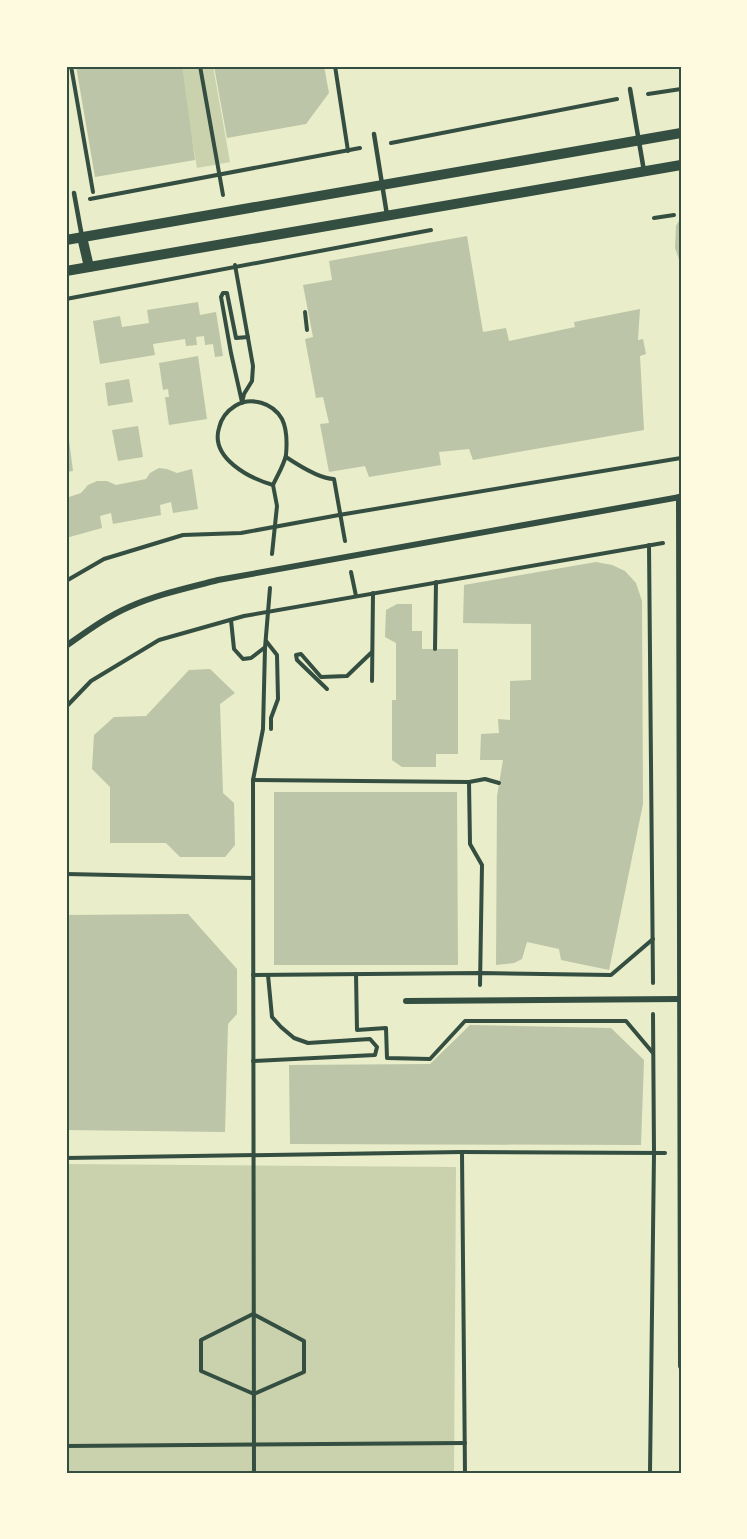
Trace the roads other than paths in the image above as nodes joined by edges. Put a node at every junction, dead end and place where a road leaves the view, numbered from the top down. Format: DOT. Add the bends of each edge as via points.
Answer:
graph roads {
  1 [pos="630,89"];
  2 [pos="681,132"];
  3 [pos="374,134"];
  4 [pos="639,139"];
  5 [pos="681,165"];
  6 [pos="644,171"];
  7 [pos="382,184"];
  8 [pos="74,193"];
  9 [pos="387,215"];
  10 [pos="82,237"];
  11 [pos="66,240"];
  12 [pos="89,267"];
  13 [pos="66,271"];
  14 [pos="680,497"];
  15 [pos="680,540"];
  16 [pos="66,646"];
  17 [pos="680,999"];
  18 [pos="406,1001"];
  19 [pos="681,1152"];
  20 [pos="681,1366"];
  1 -- 4 [label="lane"];
  2 -- 4 [label="street"];
  3 -- 7 [label="lane"];
  4 -- 6 [label="lane"];
  4 -- 7 [label="street"];
  5 -- 6 [label="street"];
  6 -- 9 [label="street"];
  7 -- 9 [label="lane"];
  7 -- 10 [label="street"];
  8 -- 10 [label="lane"];
  9 -- 12 [label="street"];
  10 -- 11 [label="street"];
  10 -- 12 [label="street"];
  12 -- 13 [label="street"];
  14 -- 15 [label="street"];
  14 -- 16 [label="street" via="218,580 128,608"];
  15 -- 17 [label="street"];
  17 -- 18 [label="street"];
  17 -- 19 [label="street"];
  19 -- 20 [label="street"];
}
